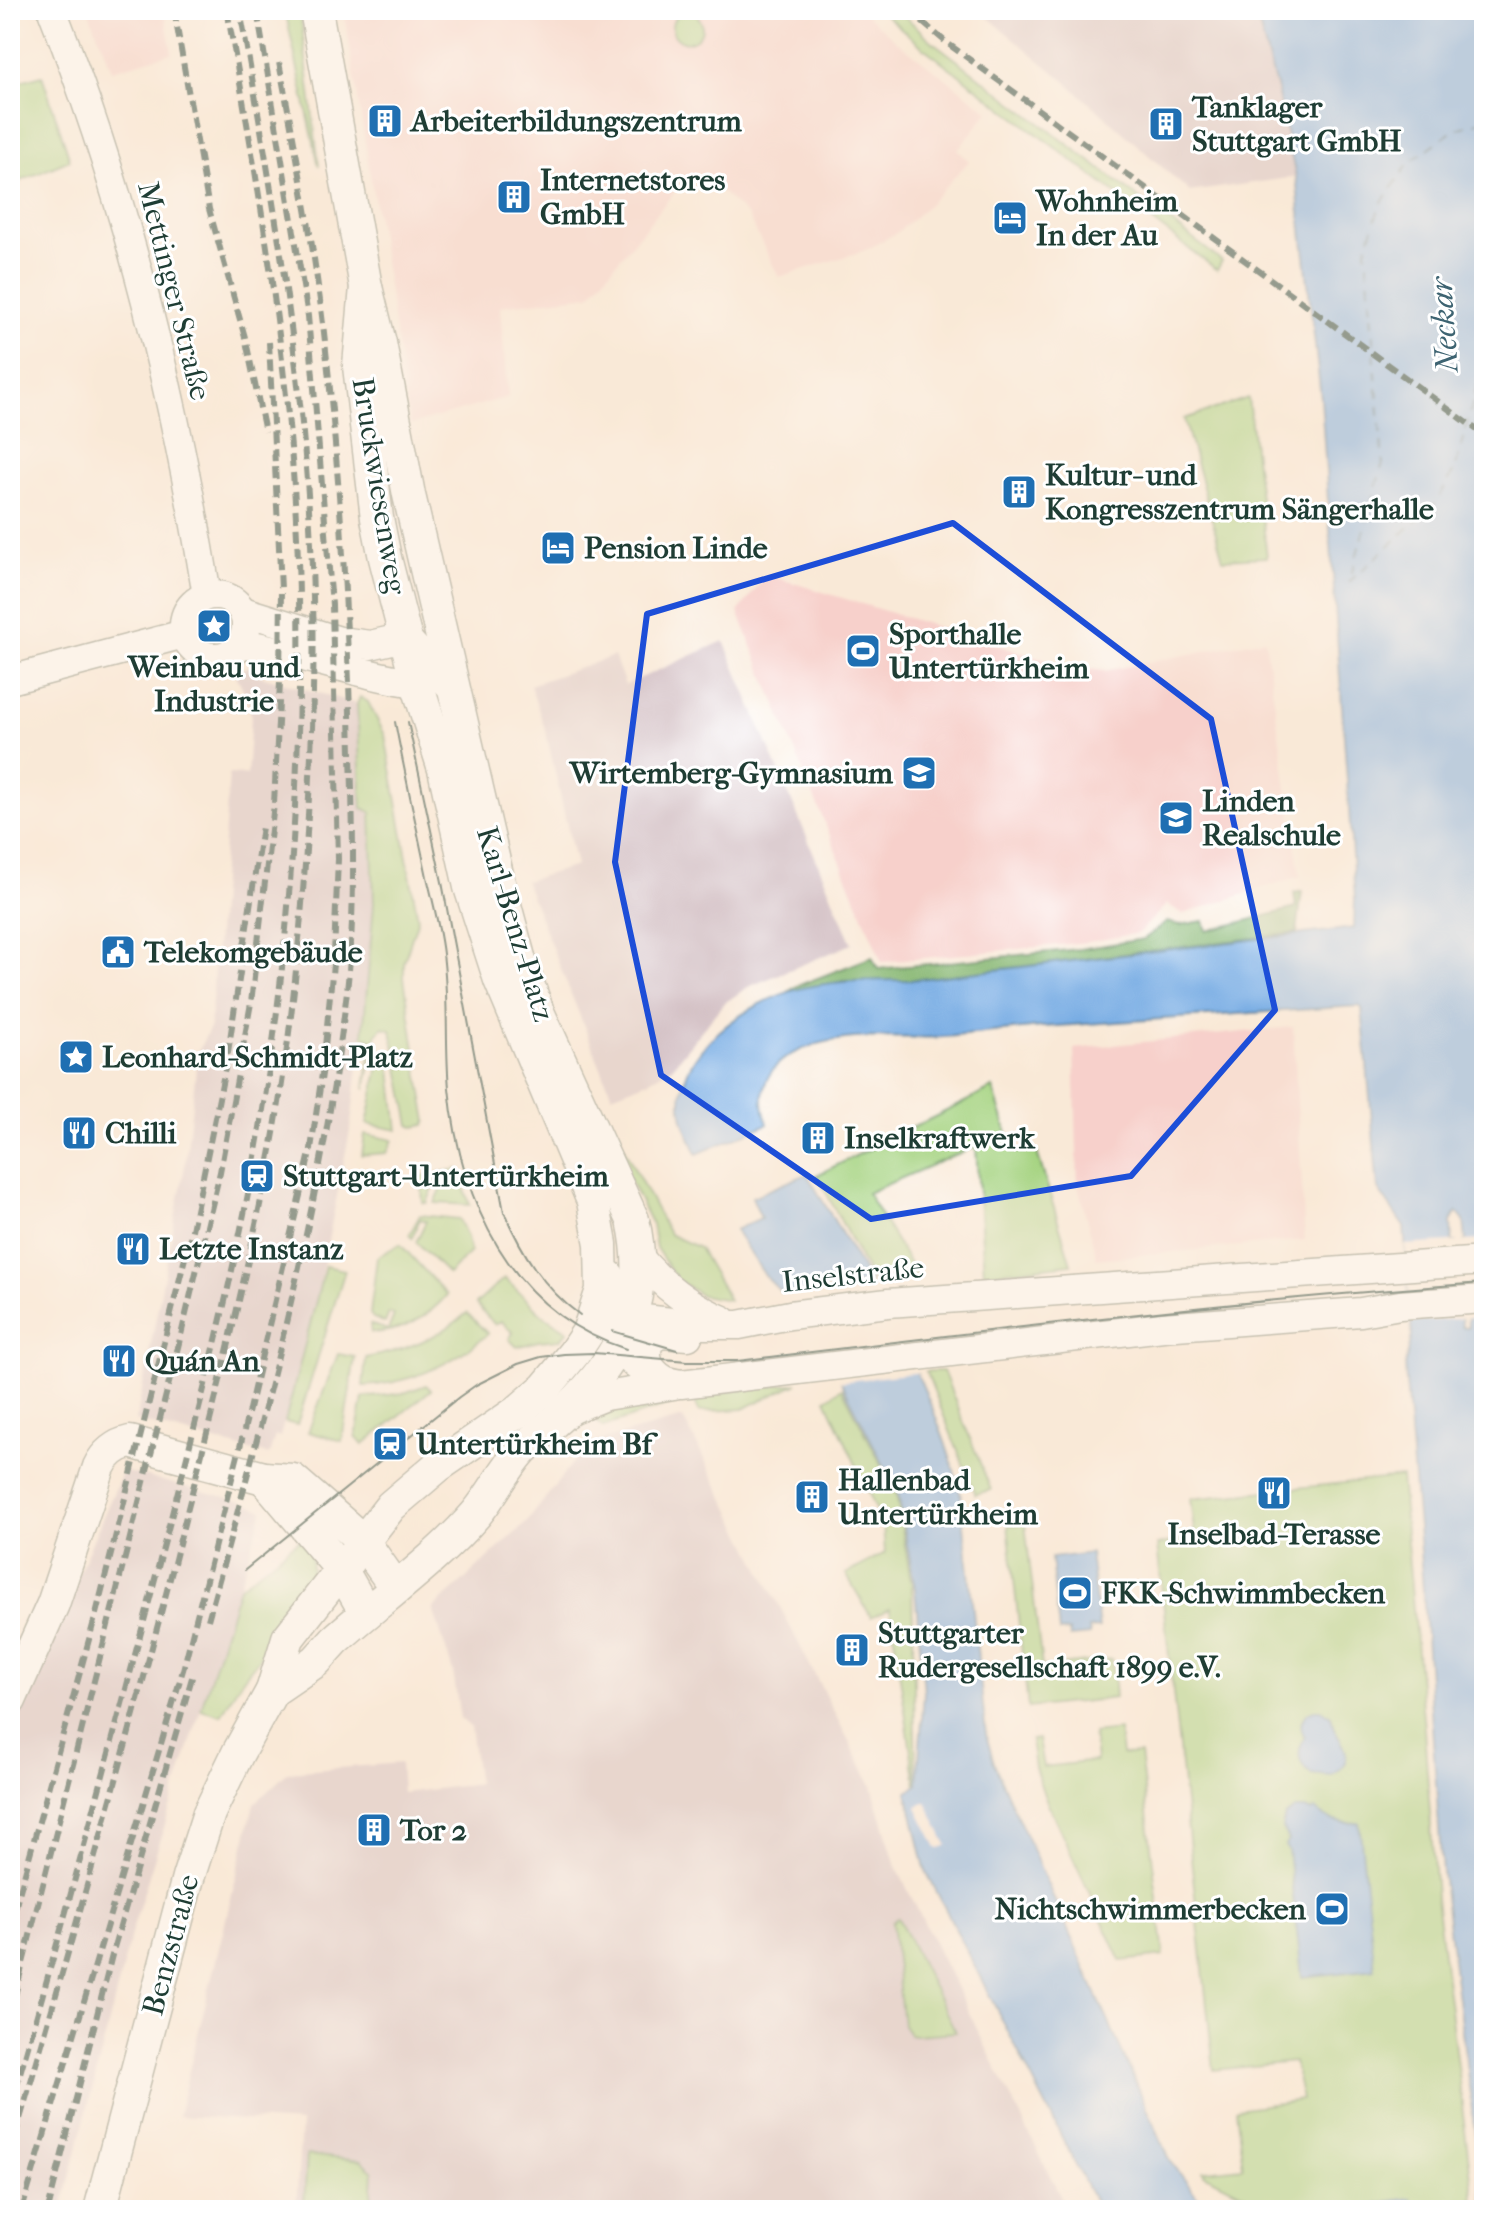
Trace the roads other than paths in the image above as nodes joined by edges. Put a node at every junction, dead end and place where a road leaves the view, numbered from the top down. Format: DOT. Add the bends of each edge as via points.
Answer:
graph roads {
  1 [pos="52,10"];
  2 [pos="316,10"];
  3 [pos="366,287"];
  4 [pos="207,595"];
  5 [pos="243,611"];
  6 [pos="184,634"];
  7 [pos="405,637"];
  8 [pos="241,643"];
  9 [pos="428,659"];
  10 [pos="10,680"];
  11 [pos="601,1244"];
  12 [pos="639,1257"];
  13 [pos="1484,1261"];
  14 [pos="1085,1291"];
  15 [pos="1484,1299"];
  16 [pos="739,1325"];
  17 [pos="621,1331"];
  18 [pos="1063,1340"];
  19 [pos="574,1353"];
  20 [pos="676,1383"];
  21 [pos="566,1411"];
  22 [pos="264,1478"];
  23 [pos="363,1541"];
  24 [pos="341,1569"];
  25 [pos="396,1588"];
  26 [pos="366,1613"];
  27 [pos="272,1691"];
  28 [pos="10,1700"];
  29 [pos="100,2210"];
  1 -- 4 [label="street, Mettinger Straße" via="99,140 156,333"];
  2 -- 3 [label="main road, Bruckwiesenweg"];
  3 -- 7 [label="main road, Bruckwiesenweg" via="359,366 377,518"];
  3 -- 9 [label="main road, Bruckwiesenweg" via="409,495"];
  4 -- 5 [label="street" via="221,594"];
  4 -- 6 [label="street" via="190,606"];
  5 -- 7 [label="street" via="340,641 370,645"];
  5 -- 8 [label="street"];
  6 -- 8 [label="street" via="207,656 229,654"];
  6 -- 10 [label="street"];
  7 -- 9 [label="main road, Bruckwiesenweg"];
  8 -- 9 [label="street" via="371,676"];
  9 -- 11 [label="main road, Karl-Benz-Platz" via="444,769 470,887 500,980 582,1174"];
  9 -- 12 [label="main road, Karl-Benz-Platz" via="452,688 529,990 625,1199"];
  11 -- 17 [label="street"];
  11 -- 19 [label="main road, Karl-Benz-Platz" via="599,1301"];
  12 -- 16 [label="street" via="691,1304"];
  12 -- 17 [label="main road, Karl-Benz-Platz" via="638,1290"];
  13 -- 14 [label="street, Inselstraße"];
  14 -- 16 [label="street, Inselstraße" via="888,1303"];
  14 -- 18 [label="street" via="1089,1309"];
  15 -- 18 [label="street"];
  16 -- 17 [label="street, Inselstraße" via="644,1319"];
  16 -- 20 [label="street" via="707,1336 653,1337 648,1362 655,1374"];
  17 -- 19 [label="main road" via="595,1335"];
  17 -- 20 [label="street" via="642,1371"];
  17 -- 21 [label="main road, Karl-Benz-Platz" via="597,1377"];
  18 -- 20 [label="street"];
  19 -- 23 [label="main road, Karl-Benz-Platz" via="533,1399 391,1506"];
  20 -- 21 [label="street" via="605,1396"];
  21 -- 25 [label="main road, Karl-Benz-Platz" via="521,1452 474,1517"];
  22 -- 23 [label="main road" via="293,1480"];
  22 -- 24 [label="main road"];
  22 -- 28 [label="main road" via="130,1442 109,1453 99,1467 53,1604"];
  23 -- 24 [label="main road, Benzstraße"];
  23 -- 25 [label="main road"];
  24 -- 26 [label="main road"];
  24 -- 27 [label="main road, Benzstraße" via="288,1638"];
  25 -- 26 [label="main road, Benzstraße"];
  26 -- 27 [label="main road, Benzstraße" via="316,1661"];
  27 -- 29 [label="main road, Benzstraße" via="209,1813"];
}
